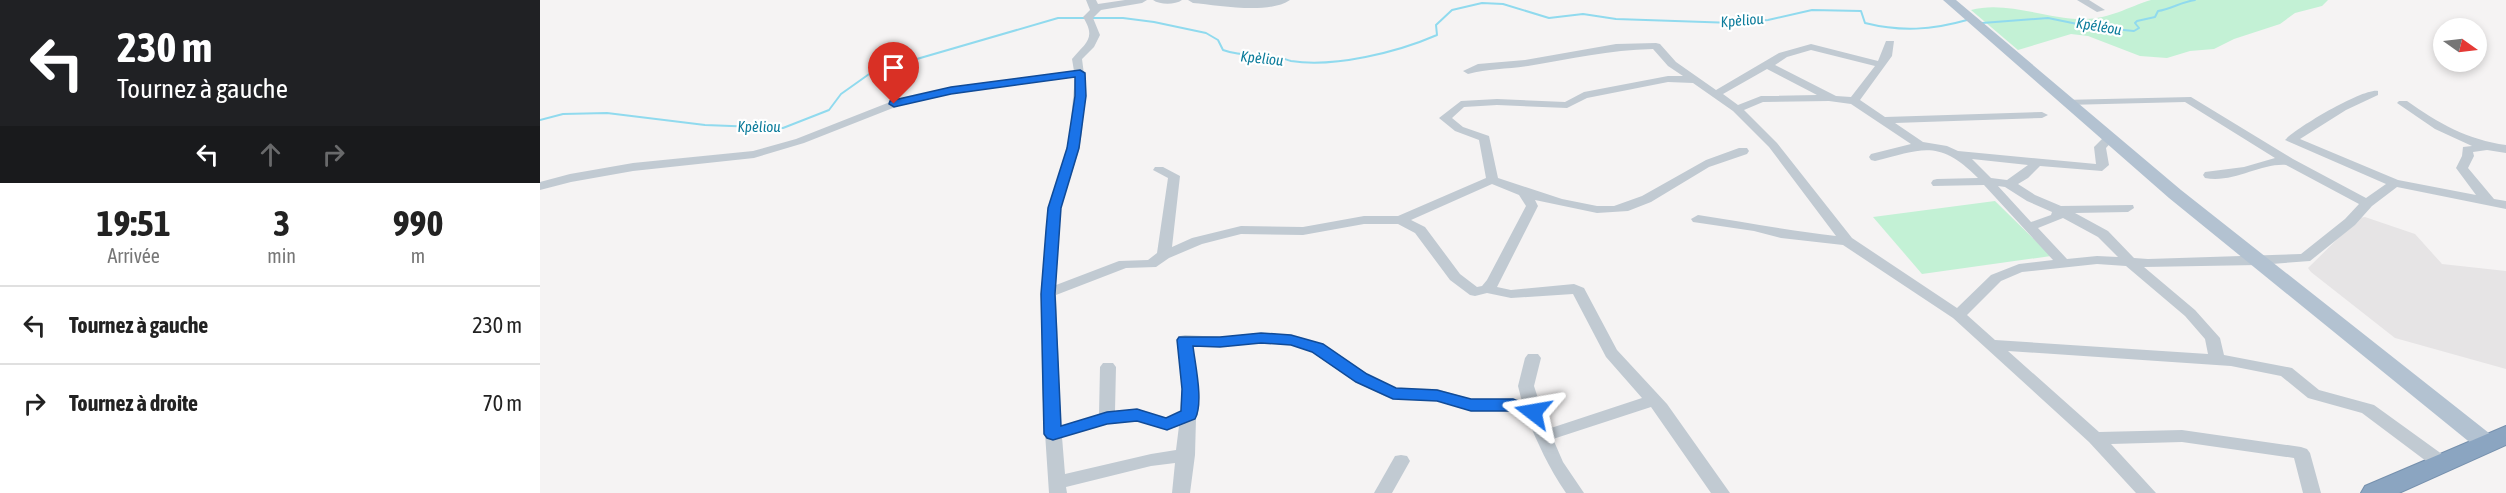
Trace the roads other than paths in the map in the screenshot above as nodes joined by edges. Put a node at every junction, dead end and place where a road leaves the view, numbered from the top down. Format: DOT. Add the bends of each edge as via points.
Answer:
graph roads {
  1 [pos="1142,0"];
  2 [pos="1158,0"];
  3 [pos="1177,0"];
  4 [pos="1193,0"];
  5 [pos="1285,0"];
  6 [pos="1949,0"];
  7 [pos="2082,0"];
  8 [pos="1255,2"];
  9 [pos="1092,4"];
  10 [pos="2100,10"];
  11 [pos="1890,43"];
  12 [pos="1767,65"];
  13 [pos="1881,65"];
  14 [pos="1468,71"];
  15 [pos="1080,73"];
  16 [pos="1696,80"];
  17 [pos="2374,93"];
  18 [pos="1716,94"];
  19 [pos="1832,98"];
  20 [pos="1854,101"];
  21 [pos="2066,102"];
  22 [pos="2403,104"];
  23 [pos="1737,110"];
  24 [pos="2042,115"];
  25 [pos="1882,120"];
  26 [pos="2109,138"];
  27 [pos="1920,145"];
  28 [pos="2483,147"];
  29 [pos="2506,149"];
  30 [pos="1743,151"];
  31 [pos="1957,154"];
  32 [pos="1875,157"];
  33 [pos="2289,162"];
  34 [pos="2036,163"];
  35 [pos="1158,170"];
  36 [pos="2209,175"];
  37 [pos="1492,180"];
  38 [pos="1989,181"];
  39 [pos="1937,183"];
  40 [pos="2395,183"];
  41 [pos="2009,184"];
  42 [pos="540,186"];
  43 [pos="1525,194"];
  44 [pos="2490,201"];
  45 [pos="2367,203"];
  46 [pos="2506,205"];
  47 [pos="2128,208"];
  48 [pos="2059,210"];
  49 [pos="1698,219"];
  50 [pos="1400,220"];
  51 [pos="2029,227"];
  52 [pos="1847,241"];
  53 [pos="1164,255"];
  54 [pos="2129,261"];
  55 [pos="2258,261"];
  56 [pos="2063,263"];
  57 [pos="1487,289"];
  58 [pos="1048,294"];
  59 [pos="1959,315"];
  60 [pos="1992,345"];
  61 [pos="1533,358"];
  62 [pos="2217,360"];
  63 [pos="1108,367"];
  64 [pos="1653,400"];
  65 [pos="1533,412"];
  66 [pos="1190,414"];
  67 [pos="1107,418"];
  68 [pos="1053,434"];
  69 [pos="1542,437"];
  70 [pos="2095,438"];
  71 [pos="2496,439"];
  72 [pos="1186,455"];
  73 [pos="1401,461"];
  74 [pos="2440,462"];
  75 [pos="1058,488"];
  76 [pos="1181,493"];
  77 [pos="1383,493"];
  78 [pos="1575,493"];
  79 [pos="1721,493"];
  80 [pos="2147,493"];
  81 [pos="2312,493"];
  82 [pos="2374,493"];
  1 -- 9 [label="street"];
  2 -- 3 [label="street"];
  4 -- 8 [label="street"];
  5 -- 8 [label="street"];
  6 -- 21 [label="main road"];
  7 -- 10 [label="street"];
  9 -- 15 [label="street" via="1096,12 1088,17 1096,30 1095,39 1077,59"];
  11 -- 13 [label="street"];
  12 -- 13 [label="street" via="1811,47"];
  12 -- 18 [label="street"];
  12 -- 19 [label="street"];
  13 -- 20 [label="street"];
  14 -- 16 [label="street" via="1616,48 1656,46 1672,64"];
  15 -- 42 [label="street" via="951,90 894,104 800,141 754,153 633,167"];
  15 -- 58 [label="street" via="1073,148 1054,208"];
  16 -- 18 [label="street"];
  16 -- 37 [label="street" via="1668,79 1594,93 1567,105 1461,104 1445,118 1459,129 1485,138"];
  17 -- 40 [label="street" via="2291,140"];
  18 -- 23 [label="street"];
  19 -- 20 [label="street"];
  19 -- 23 [label="street" via="1761,99"];
  20 -- 25 [label="street"];
  21 -- 26 [label="main road"];
  21 -- 33 [label="street" via="2187,99"];
  22 -- 28 [label="street" via="2426,120"];
  23 -- 52 [label="street" via="1773,145"];
  24 -- 25 [label="street"];
  25 -- 27 [label="street"];
  26 -- 34 [label="street" via="2100,147 2101,167"];
  26 -- 55 [label="main road"];
  27 -- 31 [label="street"];
  27 -- 32 [label="street"];
  28 -- 29 [label="street"];
  28 -- 44 [label="street" via="2467,150 2462,168"];
  30 -- 43 [label="street" via="1701,166 1630,207 1611,211"];
  31 -- 34 [label="street"];
  31 -- 38 [label="street"];
  33 -- 36 [label="street"];
  33 -- 45 [label="street"];
  34 -- 41 [label="street"];
  35 -- 53 [label="street" via="1174,176"];
  37 -- 43 [label="street"];
  37 -- 50 [label="street"];
  38 -- 39 [label="street"];
  38 -- 41 [label="street"];
  38 -- 51 [label="street"];
  40 -- 44 [label="street"];
  40 -- 45 [label="street"];
  41 -- 48 [label="street"];
  43 -- 57 [label="street" via="1532,206"];
  44 -- 46 [label="street"];
  45 -- 55 [label="street" via="2305,258"];
  47 -- 48 [label="street"];
  48 -- 51 [label="street" via="2056,217"];
  48 -- 54 [label="street" via="2103,234"];
  49 -- 52 [label="street"];
  50 -- 53 [label="street" via="1364,220 1303,231 1241,231 1197,241"];
  50 -- 57 [label="street" via="1420,230 1455,277 1475,292"];
  51 -- 56 [label="street"];
  52 -- 59 [label="street"];
  53 -- 58 [label="street" via="1151,264 1124,264"];
  54 -- 55 [label="street"];
  54 -- 56 [label="street"];
  54 -- 62 [label="street" via="2190,313 2212,338"];
  55 -- 71 [label="main road"];
  56 -- 59 [label="street" via="2019,268 1996,278"];
  57 -- 64 [label="street" via="1511,294 1577,289 1611,353"];
  58 -- 68 [label="street"];
  59 -- 60 [label="street"];
  60 -- 62 [label="street"];
  60 -- 70 [label="street"];
  61 -- 65 [label="street" via="1527,386"];
  62 -- 74 [label="street" via="2286,372 2314,394 2368,409"];
  63 -- 67 [label="street"];
  64 -- 69 [label="street"];
  64 -- 79 [label="street"];
  65 -- 66 [label="street" via="1513,405 1471,405 1437,396 1393,393 1361,378 1317,348 1291,340 1261,338 1185,340"];
  65 -- 69 [label="street"];
  66 -- 67 [label="street" via="1167,424 1137,415"];
  66 -- 72 [label="street"];
  67 -- 68 [label="street"];
  68 -- 75 [label="street"];
  69 -- 78 [label="street"];
  70 -- 80 [label="street"];
  70 -- 81 [label="street" via="2182,436 2301,453"];
  71 -- 74 [label="highway"];
  72 -- 75 [label="street" via="1151,460"];
  72 -- 76 [label="street"];
  73 -- 77 [label="street"];
  74 -- 82 [label="highway"];
}
